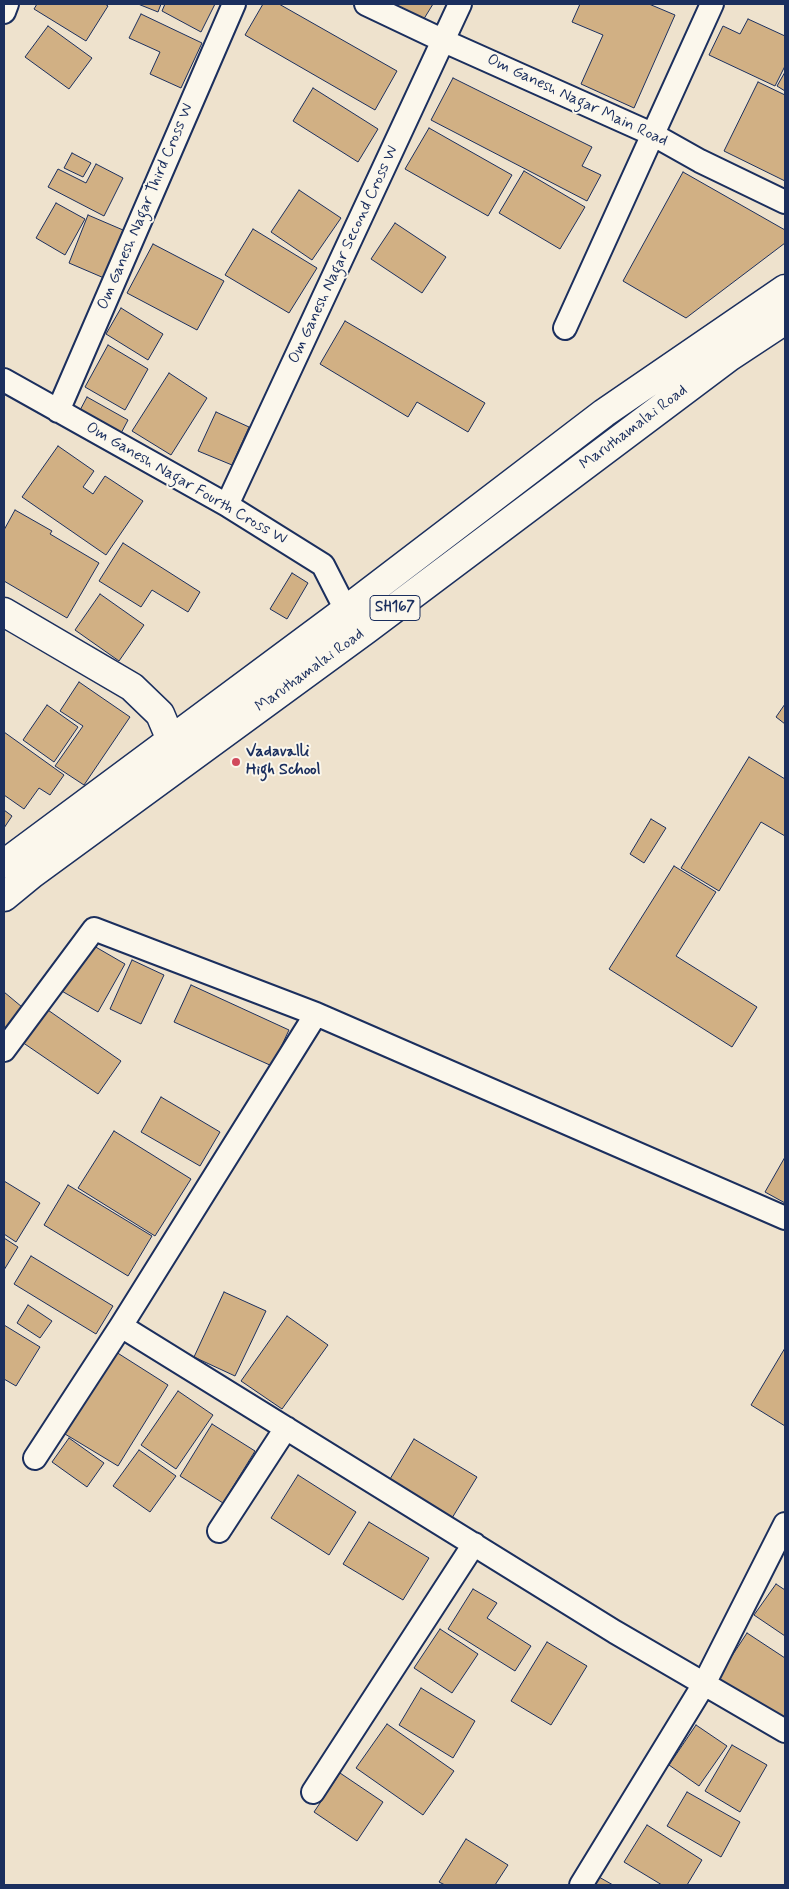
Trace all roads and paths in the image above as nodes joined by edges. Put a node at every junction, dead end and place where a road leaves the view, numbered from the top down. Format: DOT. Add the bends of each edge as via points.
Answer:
graph roads {
  1 [pos="7,4"];
  2 [pos="234,4"];
  3 [pos="366,4"];
  4 [pos="460,4"];
  5 [pos="712,4"];
  6 [pos="4,12"];
  7 [pos="444,41"];
  8 [pos="652,134"];
  9 [pos="785,202"];
  10 [pos="785,289"];
  11 [pos="785,320"];
  12 [pos="565,328"];
  13 [pos="4,380"];
  14 [pos="58,411"];
  15 [pos="227,505"];
  16 [pos="346,610"];
  17 [pos="4,612"];
  18 [pos="352,641"];
  19 [pos="178,750"];
  20 [pos="4,864"];
  21 [pos="4,897"];
  22 [pos="316,1014"];
  23 [pos="4,1050"];
  24 [pos="785,1218"];
  25 [pos="121,1326"];
  26 [pos="286,1428"];
  27 [pos="35,1458"];
  28 [pos="785,1524"];
  29 [pos="219,1530"];
  30 [pos="474,1544"];
  31 [pos="704,1684"];
  32 [pos="785,1731"];
  33 [pos="313,1792"];
  34 [pos="581,1885"];
  1 -- 6 [label="street"];
  2 -- 14 [label="street, Om Ganesh Nagar Third Cross W"];
  3 -- 7 [label="street, Om Ganesh Nagar Main Road"];
  4 -- 7 [label="street, Om Ganesh Nagar Second Cross W"];
  5 -- 8 [label="street"];
  7 -- 8 [label="street, Om Ganesh Nagar Main Road"];
  7 -- 15 [label="street, Om Ganesh Nagar Second Cross W"];
  8 -- 9 [label="street, Om Ganesh Nagar Main Road"];
  8 -- 12 [label="street"];
  10 -- 16 [label="main road, Maruthamalai Road / SH167" via="604,413"];
  11 -- 18 [label="main road, Maruthamalai Road / SH167" via="729,357"];
  13 -- 14 [label="street, Om Ganesh Nagar Fourth Cross W"];
  14 -- 15 [label="street, Om Ganesh Nagar Fourth Cross W"];
  15 -- 16 [label="street, Om Ganesh Nagar Fourth Cross W" via="324,565"];
  16 -- 18 [label="street, Om Ganesh Nagar Fourth Cross W"];
  16 -- 19 [label="main road, Maruthamalai Road / SH167"];
  17 -- 19 [label="main road" via="132,687 160,714"];
  18 -- 19 [label="main road, Maruthamalai Road / SH167"];
  19 -- 20 [label="main road, Maruthamalai Road / SH167"];
  19 -- 21 [label="main road, Maruthamalai Road / SH167"];
  22 -- 23 [label="street" via="94,929"];
  22 -- 24 [label="street"];
  22 -- 25 [label="street"];
  25 -- 26 [label="street"];
  25 -- 27 [label="street"];
  26 -- 29 [label="street"];
  26 -- 30 [label="street"];
  28 -- 31 [label="street"];
  30 -- 31 [label="street"];
  30 -- 33 [label="street"];
  31 -- 32 [label="street"];
  31 -- 34 [label="street"];
}
